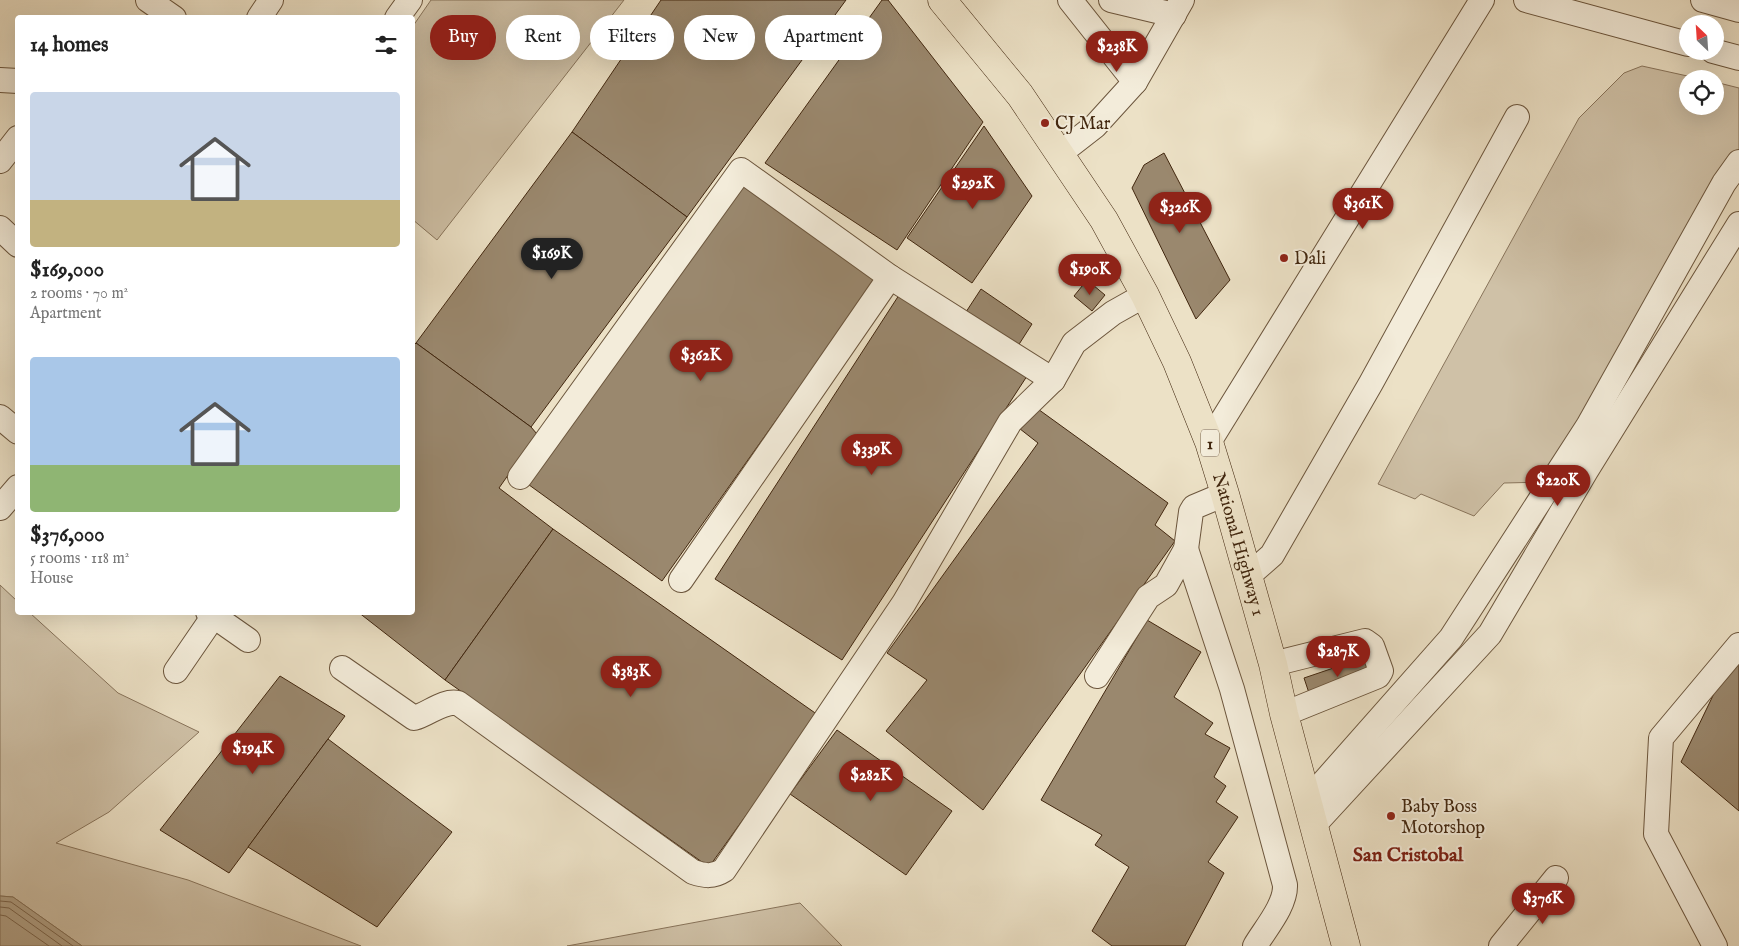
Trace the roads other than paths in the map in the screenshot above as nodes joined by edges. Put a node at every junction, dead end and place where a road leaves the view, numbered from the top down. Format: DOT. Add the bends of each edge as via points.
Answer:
graph roads {
  1 [pos="148,0"];
  2 [pos="270,0"];
  3 [pos="410,0"];
  4 [pos="942,0"];
  5 [pos="1070,0"];
  6 [pos="1111,0"];
  7 [pos="1482,0"];
  8 [pos="1526,0"];
  9 [pos="1704,0"];
  10 [pos="1178,7"];
  11 [pos="1739,10"];
  12 [pos="170,15"];
  13 [pos="261,15"];
  14 [pos="400,15"];
  15 [pos="1679,42"];
  16 [pos="1724,54"];
  17 [pos="1739,58"];
  18 [pos="0,80"];
  19 [pos="15,81"];
  20 [pos="1135,82"];
  21 [pos="1516,117"];
  22 [pos="15,142"];
  23 [pos="1059,154"];
  24 [pos="0,160"];
  25 [pos="1739,162"];
  26 [pos="1739,224"];
  27 [pos="0,228"];
  28 [pos="15,242"];
  29 [pos="890,276"];
  30 [pos="1145,295"];
  31 [pos="1053,380"];
  32 [pos="0,417"];
  33 [pos="15,430"];
  34 [pos="1209,442"];
  35 [pos="520,477"];
  36 [pos="15,490"];
  37 [pos="1225,494"];
  38 [pos="0,508"];
  39 [pos="1186,549"];
  40 [pos="1248,576"];
  41 [pos="680,580"];
  42 [pos="212,615"];
  43 [pos="214,615"];
  44 [pos="248,640"];
  45 [pos="1739,645"];
  46 [pos="1273,664"];
  47 [pos="342,668"];
  48 [pos="176,671"];
  49 [pos="1097,676"];
  50 [pos="1284,714"];
  51 [pos="1310,813"];
  52 [pos="1556,878"];
  53 [pos="1255,946"];
  54 [pos="1346,946"];
  55 [pos="1501,946"];
  56 [pos="1715,946"];
  1 -- 12 [label="street"];
  2 -- 13 [label="street"];
  3 -- 14 [label="street"];
  4 -- 23 [label="highway, National Highway 1 / 1" via="1020,95"];
  5 -- 20 [label="street"];
  6 -- 10 [label="street"];
  7 -- 34 [label="street"];
  8 -- 15 [label="street"];
  9 -- 11 [label="street"];
  10 -- 20 [label="street"];
  16 -- 17 [label="street"];
  18 -- 19 [label="street"];
  20 -- 23 [label="street" via="1095,126"];
  21 -- 40 [label="street" via="1371,383 1272,555"];
  22 -- 24 [label="street"];
  23 -- 30 [label="highway, National Highway 1 / 1" via="1104,220"];
  25 -- 51 [label="street" via="1724,183 1588,426 1451,638"];
  26 -- 51 [label="street" via="1586,471 1490,634"];
  27 -- 28 [label="street"];
  29 -- 31 [label="street"];
  29 -- 35 [label="street" via="741,170"];
  29 -- 41 [label="street"];
  30 -- 31 [label="street" via="1112,313 1074,343"];
  30 -- 34 [label="highway, National Highway 1 / 1" via="1177,362"];
  31 -- 47 [label="street" via="1010,422 904,603 724,870 716,875 693,872 458,703 451,702 414,718"];
  32 -- 33 [label="street"];
  34 -- 37 [label="highway, National Highway 1 / 1"];
  36 -- 38 [label="street"];
  37 -- 39 [label="street" via="1194,507"];
  37 -- 40 [label="highway, National Highway 1 / 1"];
  39 -- 49 [label="street" via="1166,585 1148,597"];
  39 -- 53 [label="street" via="1232,689 1285,885 1282,902"];
  40 -- 46 [label="highway, National Highway 1 / 1"];
  42 -- 48 [label="street"];
  43 -- 44 [label="street"];
  45 -- 56 [label="street" via="1660,738 1656,834"];
  46 -- 50 [label="highway, National Highway 1 / 1"];
  46 -- 50 [label="street" via="1365,641 1372,646 1382,671 1378,676"];
  50 -- 51 [label="highway, National Highway 1 / 1"];
  51 -- 54 [label="highway, National Highway 1 / 1"];
  52 -- 55 [label="street"];
}
